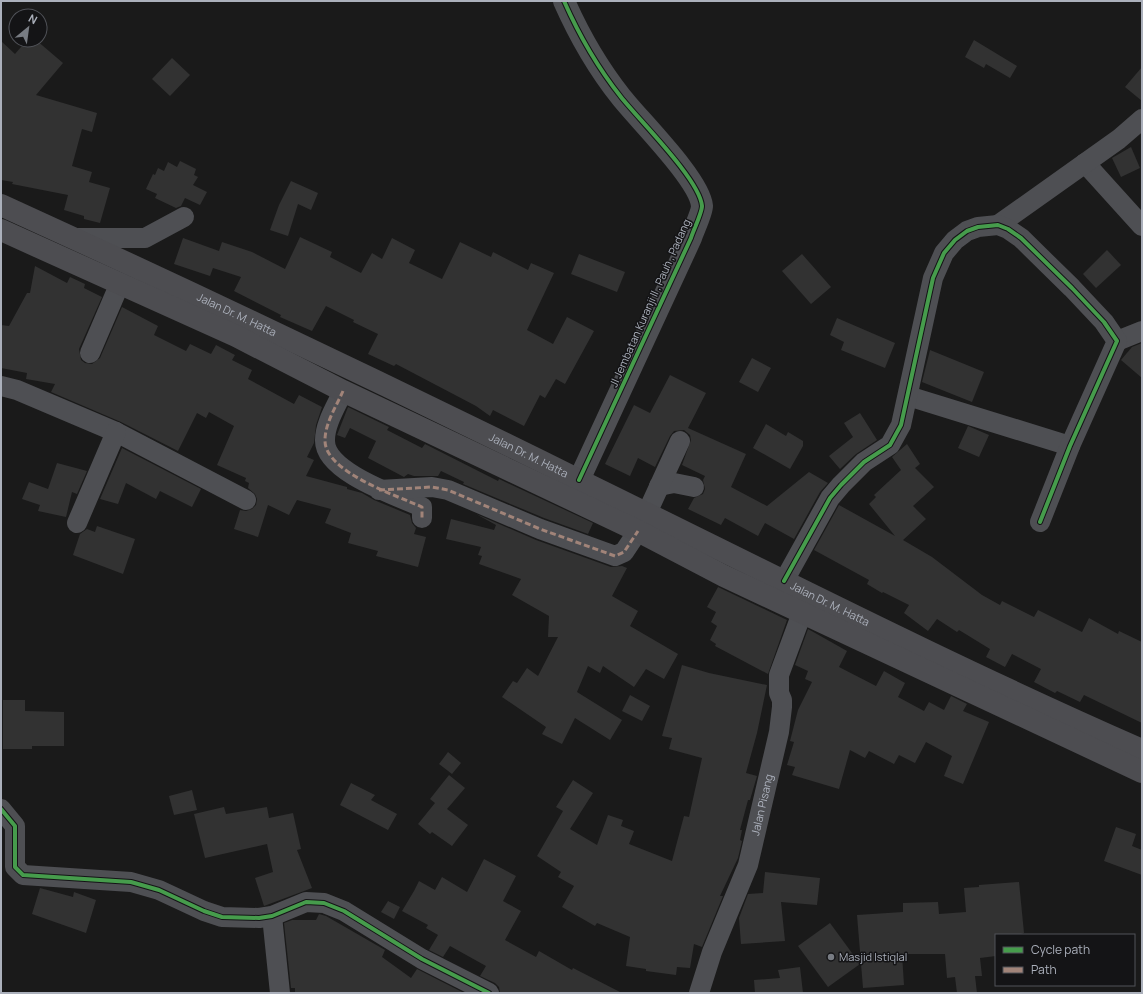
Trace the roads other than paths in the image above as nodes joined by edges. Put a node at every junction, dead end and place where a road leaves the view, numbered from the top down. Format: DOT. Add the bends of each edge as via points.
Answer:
graph roads {
  1 [pos="564,1"];
  2 [pos="1142,119"];
  3 [pos="1085,163"];
  4 [pos="1,205"];
  5 [pos="184,217"];
  6 [pos="998,224"];
  7 [pos="1142,226"];
  8 [pos="1,230"];
  9 [pos="73,238"];
  10 [pos="120,283"];
  11 [pos="1142,331"];
  12 [pos="1117,341"];
  13 [pos="90,353"];
  14 [pos="1,386"];
  15 [pos="343,391"];
  16 [pos="908,396"];
  17 [pos="116,432"];
  18 [pos="680,441"];
  19 [pos="1070,446"];
  20 [pos="579,480"];
  21 [pos="659,486"];
  22 [pos="694,487"];
  23 [pos="379,490"];
  24 [pos="246,500"];
  25 [pos="422,518"];
  26 [pos="642,522"];
  27 [pos="1040,522"];
  28 [pos="77,523"];
  29 [pos="784,581"];
  30 [pos="802,613"];
  31 [pos="1142,750"];
  32 [pos="1142,772"];
  33 [pos="1,809"];
  34 [pos="272,916"];
  35 [pos="280,993"];
  36 [pos="489,993"];
  37 [pos="699,993"];
  1 -- 20 [label="street, Jl Jembatan Kuranji II , Pauh , Padang" via="585,44 621,96 682,169 696,191 702,207 691,238"];
  2 -- 3 [label="street"];
  3 -- 6 [label="street"];
  3 -- 7 [label="street"];
  4 -- 9 [label="main road, Jalan Dr. M. Hatta"];
  5 -- 9 [label="street" via="145,238"];
  6 -- 12 [label="street" via="1020,238 1072,288 1104,322"];
  6 -- 16 [label="street" via="967,231 944,253 933,278"];
  8 -- 10 [label="main road, Jalan Dr. M. Hatta"];
  9 -- 20 [label="main road, Jalan Dr. M. Hatta" via="320,353"];
  10 -- 13 [label="street"];
  10 -- 15 [label="main road, Jalan Dr. M. Hatta" via="236,336"];
  11 -- 12 [label="street"];
  12 -- 19 [label="street"];
  14 -- 17 [label="street" via="17,390"];
  15 -- 23 [label="street" via="327,428 327,448 332,458"];
  15 -- 26 [label="main road, Jalan Dr. M. Hatta"];
  16 -- 19 [label="street"];
  16 -- 29 [label="street" via="901,425 890,444 864,462 840,485 830,498"];
  17 -- 24 [label="street"];
  17 -- 28 [label="street"];
  18 -- 21 [label="street"];
  19 -- 27 [label="street"];
  20 -- 26 [label="main road, Jalan Dr. M. Hatta"];
  21 -- 22 [label="street" via="674,483"];
  21 -- 26 [label="street"];
  23 -- 25 [label="street" via="422,507"];
  23 -- 26 [label="street" via="432,487 448,490 540,529 616,556 624,552"];
  26 -- 29 [label="main road, Jalan Dr. M. Hatta"];
  26 -- 30 [label="main road, Jalan Dr. M. Hatta"];
  29 -- 31 [label="main road, Jalan Dr. M. Hatta" via="1062,715"];
  30 -- 32 [label="main road, Jalan Dr. M. Hatta"];
  30 -- 37 [label="street, Jalan Pisang" via="779,675 782,707 779,732 748,865 712,952"];
  33 -- 34 [label="street" via="15,826 15,867 23,875 131,882 159,890 222,917"];
  34 -- 35 [label="street"];
  34 -- 36 [label="street" via="306,902 324,903 344,911 422,958"];
}
